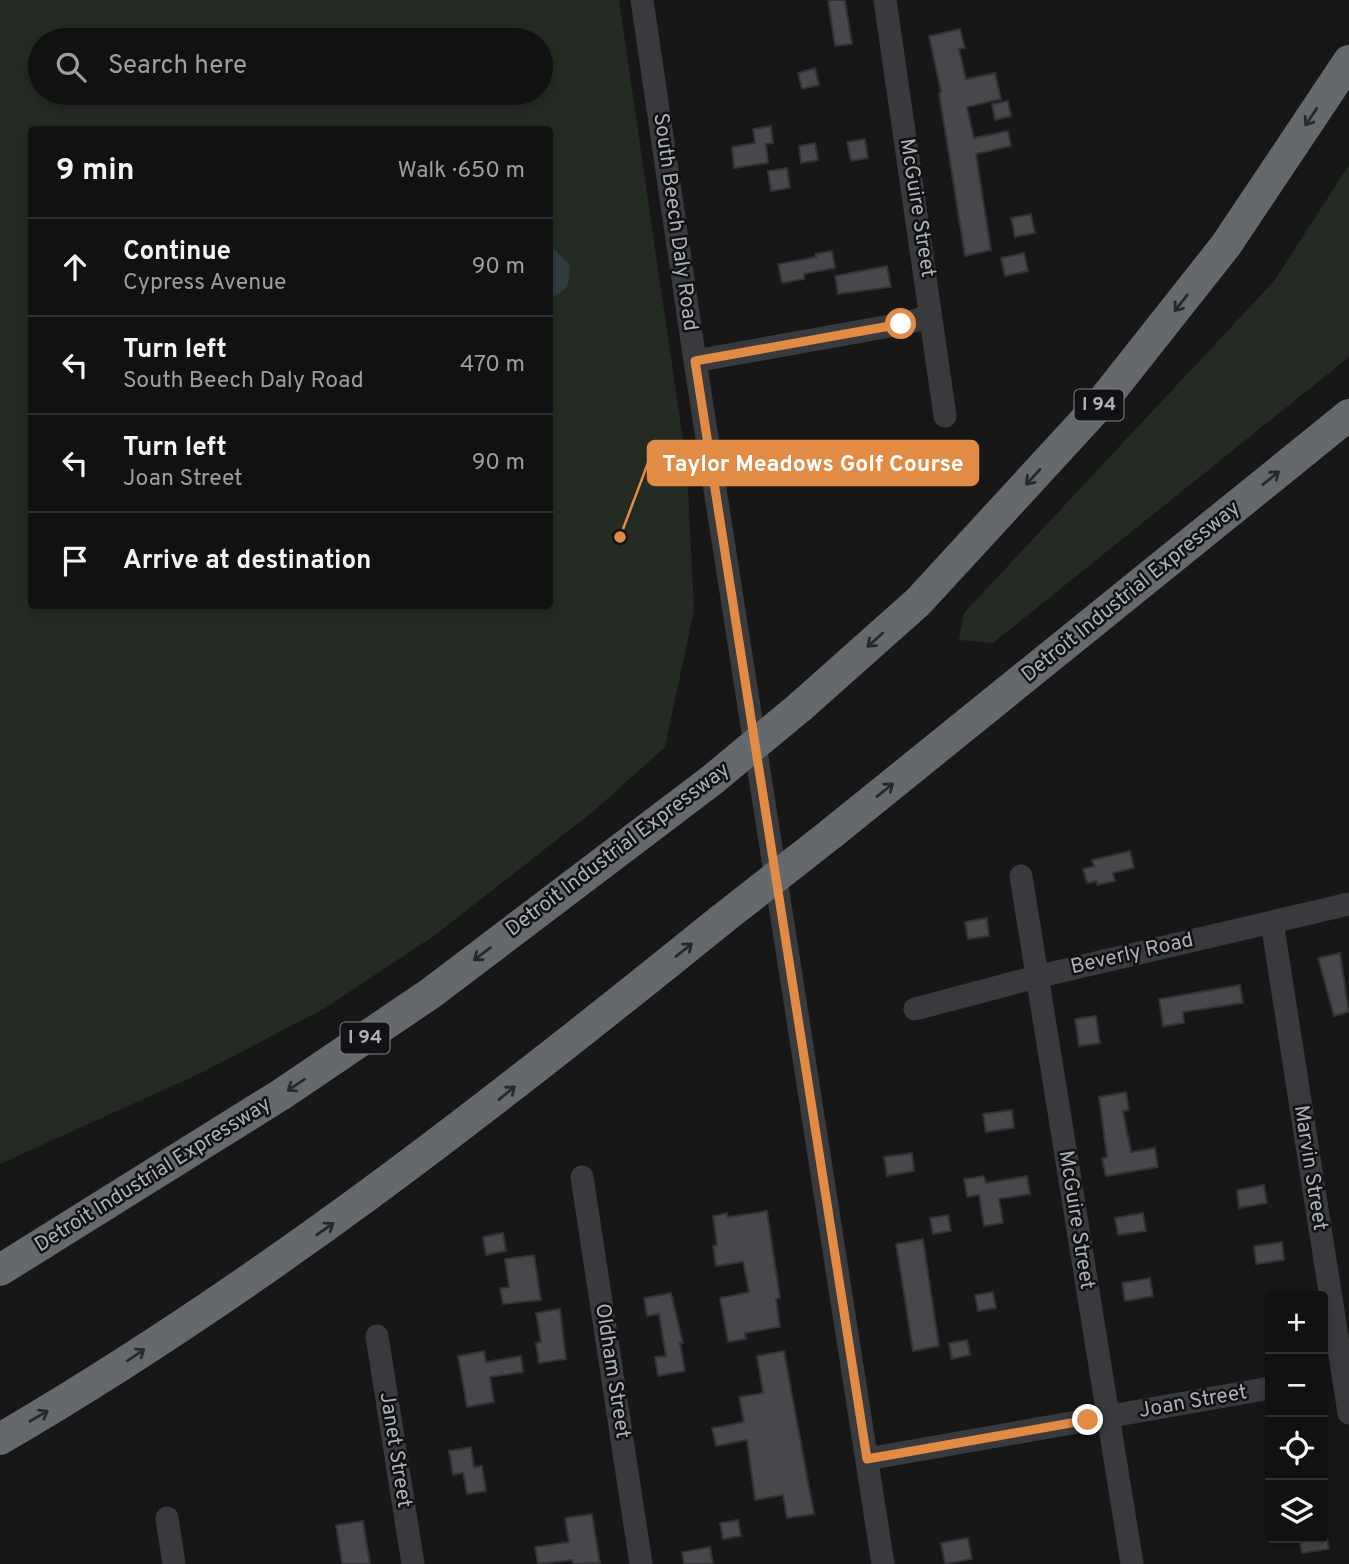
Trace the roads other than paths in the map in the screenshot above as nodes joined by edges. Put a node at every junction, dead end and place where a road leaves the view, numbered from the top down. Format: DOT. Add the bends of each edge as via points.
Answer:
graph roads {
  1 [pos="642,0"];
  2 [pos="885,0"];
  3 [pos="1349,61"];
  4 [pos="930,312"];
  5 [pos="695,361"];
  6 [pos="1349,415"];
  7 [pos="946,416"];
  8 [pos="1021,876"];
  9 [pos="1349,904"];
  10 [pos="1272,922"];
  11 [pos="1035,976"];
  12 [pos="915,1009"];
  13 [pos="582,1177"];
  14 [pos="0,1270"];
  15 [pos="377,1336"];
  16 [pos="1338,1375"];
  17 [pos="1265,1389"];
  18 [pos="1349,1413"];
  19 [pos="1108,1416"];
  20 [pos="0,1439"];
  21 [pos="867,1459"];
  22 [pos="167,1518"];
  23 [pos="174,1564"];
  24 [pos="413,1564"];
  25 [pos="641,1564"];
  26 [pos="883,1564"];
  27 [pos="1132,1564"];
  1 -- 5 [label="street, South Beech Daly Road"];
  2 -- 4 [label="street, McGuire Street"];
  3 -- 14 [label="highway, Detroit Industrial Expressway / I 94, one-way, bridge" via="1226,246 1102,402 918,602 712,780 419,1001 282,1094"];
  4 -- 5 [label="street" via="901,324"];
  4 -- 7 [label="street, McGuire Street"];
  5 -- 21 [label="street, South Beech Daly Road"];
  20 -- 6 [label="highway, Detroit Industrial Expressway, one-way, bridge" via="79,1393 323,1230 501,1098"];
  8 -- 11 [label="street, McGuire Street"];
  9 -- 10 [label="street, Beverly Road"];
  10 -- 11 [label="street, Beverly Road"];
  10 -- 16 [label="street, Marvin Street"];
  11 -- 12 [label="street, Beverly Road"];
  11 -- 19 [label="street, McGuire Street"];
  13 -- 25 [label="street, Oldham Street"];
  15 -- 24 [label="street, Janet Street"];
  16 -- 18 [label="street, Marvin Street"];
  17 -- 19 [label="street, Joan Street"];
  19 -- 21 [label="street, Joan Street"];
  19 -- 27 [label="street, McGuire Street"];
  21 -- 26 [label="street, South Beech Daly Road"];
  22 -- 23 [label="street"];
}
